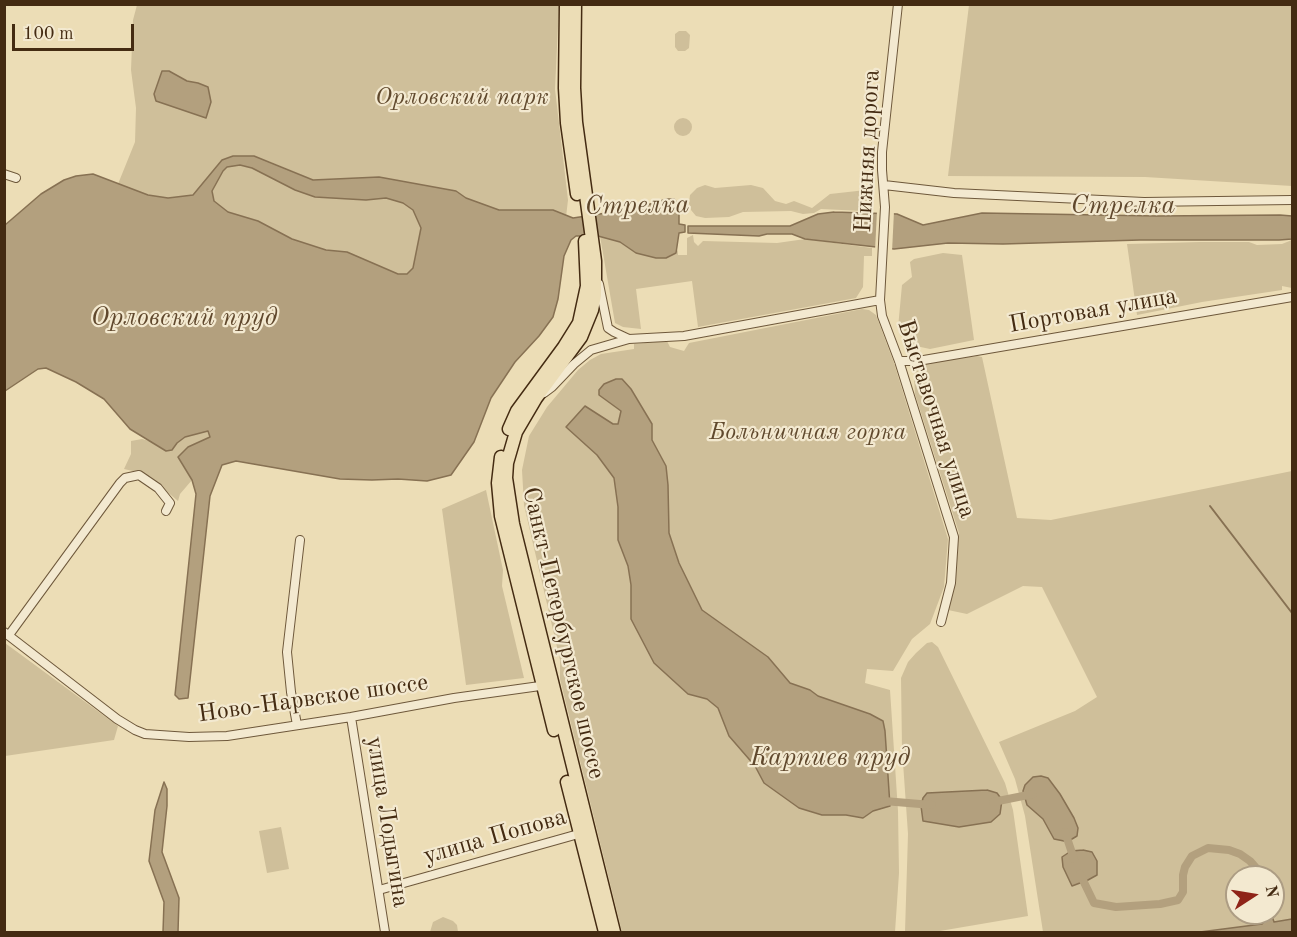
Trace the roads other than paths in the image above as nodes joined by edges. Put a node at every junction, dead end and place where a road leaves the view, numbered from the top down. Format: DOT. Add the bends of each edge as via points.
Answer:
graph roads {
  1 [pos="566,4"];
  2 [pos="575,4"];
  3 [pos="898,4"];
  4 [pos="4,174"];
  5 [pos="16,178"];
  6 [pos="884,185"];
  7 [pos="1293,200"];
  8 [pos="584,208"];
  9 [pos="589,247"];
  10 [pos="596,274"];
  11 [pos="1293,297"];
  12 [pos="880,300"];
  13 [pos="629,339"];
  14 [pos="899,361"];
  15 [pos="536,398"];
  16 [pos="166,511"];
  17 [pos="300,540"];
  18 [pos="941,622"];
  19 [pos="7,634"];
  20 [pos="547,685"];
  21 [pos="351,717"];
  22 [pos="297,725"];
  23 [pos="584,832"];
  24 [pos="379,890"];
  25 [pos="385,933"];
  26 [pos="605,933"];
  27 [pos="614,933"];
  1 -- 8 [label="main road, Санкт-Петербургское шоссе" via="567,123"];
  2 -- 8 [label="main road, Санкт-Петербургское шоссе" via="574,88"];
  3 -- 6 [label="street, Нижняя дорога" via="882,152"];
  4 -- 5 [label="street"];
  6 -- 7 [label="street" via="954,193 1144,202"];
  6 -- 12 [label="street, Нижняя дорога"];
  8 -- 9 [label="main road, Санкт-Петербургское шоссе"];
  9 -- 10 [label="main road, Санкт-Петербургское шоссе"];
  9 -- 20 [label="main road, Санкт-Петербургское шоссе" via="587,286 579,323 517,411 505,438 498,474 501,516"];
  10 -- 13 [label="street" via="608,328"];
  10 -- 15 [label="main road, Санкт-Петербургское шоссе" via="587,325"];
  11 -- 14 [label="street, Портовая улица" via="918,361"];
  12 -- 13 [label="street" via="684,336"];
  12 -- 14 [label="street, Выставочная улица"];
  13 -- 15 [label="street" via="591,350"];
  14 -- 18 [label="street, Выставочная улица" via="954,537 951,583"];
  15 -- 20 [label="main road, Санкт-Петербургское шоссе" via="511,448 507,492"];
  16 -- 19 [label="street" via="170,502 159,488 139,475 125,478"];
  17 -- 22 [label="street" via="287,651"];
  19 -- 22 [label="street, Ново-Нарвское шоссе" via="117,719 145,734 227,736"];
  20 -- 21 [label="street, Ново-Нарвское шоссе"];
  20 -- 23 [label="main road, Санкт-Петербургское шоссе"];
  21 -- 22 [label="street, Ново-Нарвское шоссе"];
  21 -- 24 [label="street, улица Лодыгина"];
  23 -- 24 [label="street, улица Попова"];
  23 -- 26 [label="main road, Санкт-Петербургское шоссе"];
  23 -- 27 [label="main road, Санкт-Петербургское шоссе"];
  24 -- 25 [label="street, улица Лодыгина"];
}
